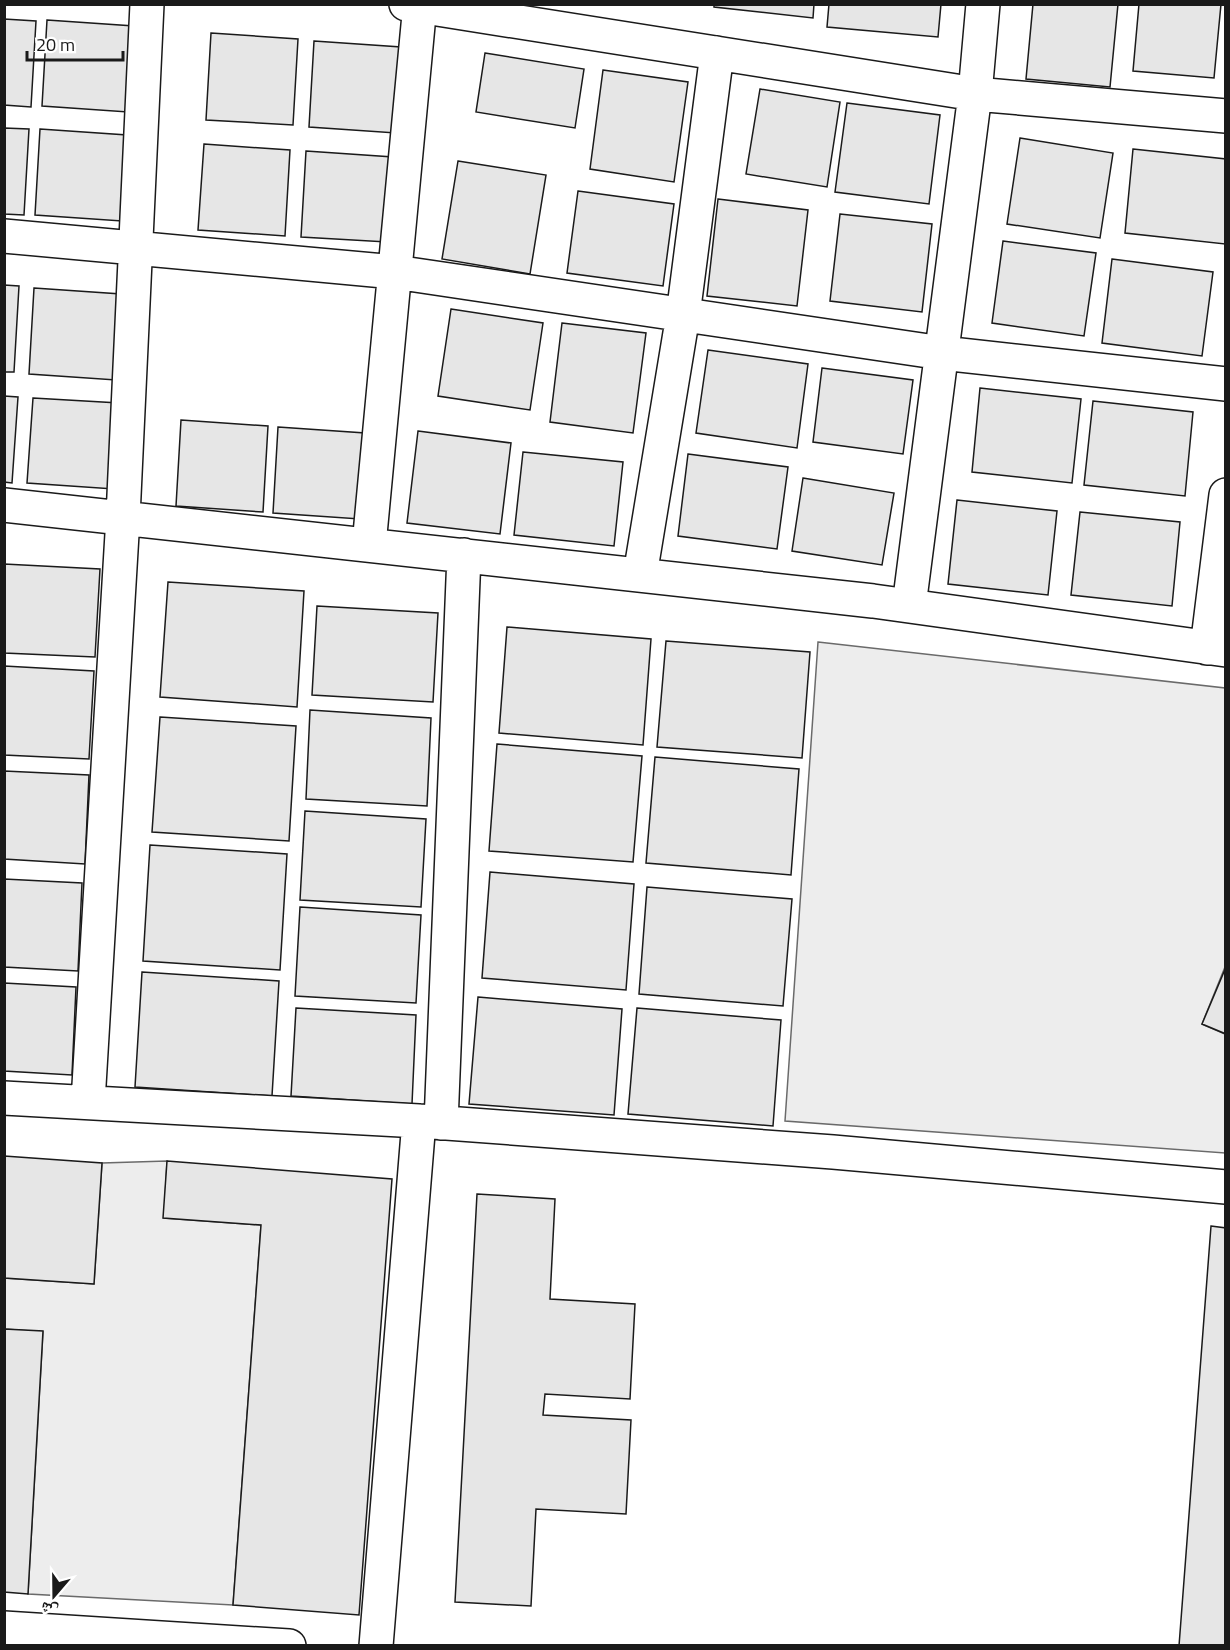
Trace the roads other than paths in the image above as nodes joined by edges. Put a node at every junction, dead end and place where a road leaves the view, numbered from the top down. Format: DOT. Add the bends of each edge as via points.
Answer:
graph roads {
  1 [pos="147,4"];
  2 [pos="983,4"];
  3 [pos="415,5"];
  4 [pos="717,54"];
  5 [pos="975,94"];
  6 [pos="1226,116"];
  7 [pos="4,236"];
  8 [pos="136,249"];
  9 [pos="395,272"];
  10 [pos="683,315"];
  11 [pos="942,353"];
  12 [pos="1226,384"];
  13 [pos="1226,495"];
  14 [pos="4,505"];
  15 [pos="123,517"];
  16 [pos="369,544"];
  17 [pos="464,555"];
  18 [pos="640,575"];
  19 [pos="909,606"];
  20 [pos="1216,649"];
  21 [pos="4,1098"];
  22 [pos="88,1102"];
  23 [pos="430,1122"];
  24 [pos="1226,1187"];
  25 [pos="4,1628"];
  26 [pos="289,1646"];
  27 [pos="376,1646"];
  1 -- 8 [label="street"];
  2 -- 5 [label="street"];
  3 -- 4 [label="street"];
  3 -- 9 [label="street"];
  4 -- 5 [label="street"];
  4 -- 10 [label="street"];
  5 -- 6 [label="street"];
  5 -- 11 [label="street"];
  7 -- 8 [label="street"];
  8 -- 9 [label="street"];
  8 -- 15 [label="street"];
  9 -- 10 [label="street"];
  9 -- 16 [label="street"];
  10 -- 11 [label="street"];
  10 -- 18 [label="street"];
  11 -- 12 [label="street"];
  11 -- 19 [label="street"];
  13 -- 20 [label="street"];
  14 -- 15 [label="street"];
  15 -- 16 [label="street"];
  15 -- 22 [label="street"];
  16 -- 17 [label="street"];
  17 -- 18 [label="street"];
  17 -- 23 [label="street"];
  18 -- 19 [label="street"];
  19 -- 20 [label="street"];
  21 -- 22 [label="street"];
  22 -- 23 [label="street"];
  23 -- 24 [label="street"];
  23 -- 27 [label="street"];
  25 -- 26 [label="street"];
}
